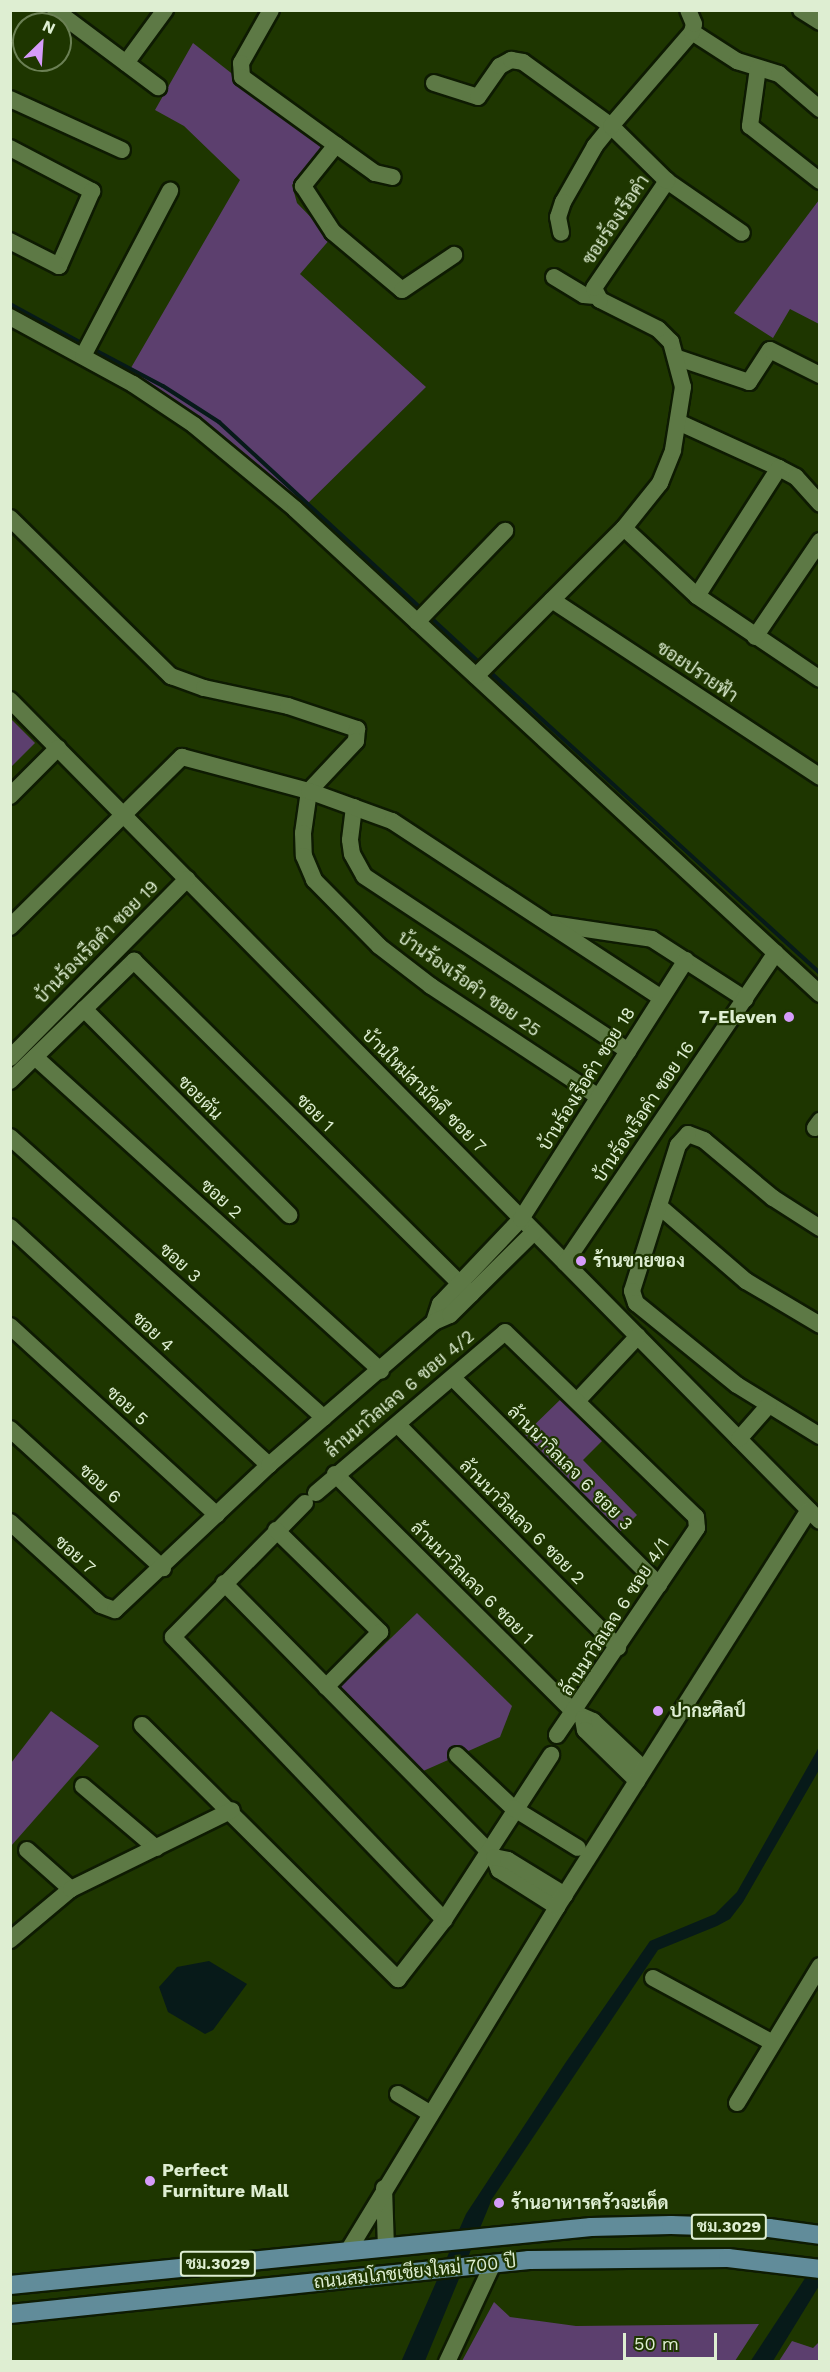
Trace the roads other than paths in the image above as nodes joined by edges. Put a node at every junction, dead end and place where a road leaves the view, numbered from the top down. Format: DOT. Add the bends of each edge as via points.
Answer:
graph roads {
  1 [pos="55,10"];
  2 [pos="165,10"];
  3 [pos="271,10"];
  4 [pos="801,10"];
  5 [pos="691,22"];
  6 [pos="819,22"];
  7 [pos="126,63"];
  8 [pos="758,68"];
  9 [pos="434,83"];
  10 [pos="158,87"];
  11 [pos="10,99"];
  12 [pos="819,109"];
  13 [pos="611,126"];
  14 [pos="336,145"];
  15 [pos="10,148"];
  16 [pos="122,150"];
  17 [pos="393,177"];
  18 [pos="667,181"];
  19 [pos="819,181"];
  20 [pos="170,190"];
  21 [pos="561,233"];
  22 [pos="742,233"];
  23 [pos="10,241"];
  24 [pos="454,255"];
  25 [pos="554,277"];
  26 [pos="595,296"];
  27 [pos="10,317"];
  28 [pos="86,350"];
  29 [pos="678,358"];
  30 [pos="819,375"];
  31 [pos="678,422"];
  32 [pos="779,468"];
  33 [pos="819,504"];
  34 [pos="10,518"];
  35 [pos="624,528"];
  36 [pos="505,531"];
  37 [pos="819,541"];
  38 [pos="697,596"];
  39 [pos="552,600"];
  40 [pos="423,617"];
  41 [pos="755,638"];
  42 [pos="483,669"];
  43 [pos="819,678"];
  44 [pos="10,700"];
  45 [pos="58,748"];
  46 [pos="819,777"];
  47 [pos="309,791"];
  48 [pos="10,796"];
  49 [pos="354,807"];
  50 [pos="122,813"];
  51 [pos="187,879"];
  52 [pos="545,922"];
  53 [pos="10,927"];
  54 [pos="776,953"];
  55 [pos="686,960"];
  56 [pos="819,994"];
  57 [pos="662,998"];
  58 [pos="745,999"];
  59 [pos="84,1008"];
  60 [pos="628,1051"];
  61 [pos="35,1057"];
  62 [pos="10,1058"];
  63 [pos="10,1081"];
  64 [pos="599,1097"];
  65 [pos="10,1137"];
  66 [pos="658,1206"];
  67 [pos="289,1215"];
  68 [pos="521,1218"];
  69 [pos="10,1227"];
  70 [pos="819,1228"];
  71 [pos="534,1232"];
  72 [pos="565,1263"];
  73 [pos="458,1283"];
  74 [pos="471,1295"];
  75 [pos="434,1322"];
  76 [pos="10,1326"];
  77 [pos="819,1326"];
  78 [pos="638,1336"];
  79 [pos="381,1371"];
  80 [pos="453,1378"];
  81 [pos="577,1401"];
  82 [pos="765,1402"];
  83 [pos="324,1418"];
  84 [pos="398,1425"];
  85 [pos="10,1428"];
  86 [pos="735,1435"];
  87 [pos="819,1436"];
  88 [pos="269,1465"];
  89 [pos="335,1474"];
  90 [pos="217,1515"];
  91 [pos="814,1515"];
  92 [pos="10,1522"];
  93 [pos="276,1530"];
  94 [pos="163,1568"];
  95 [pos="224,1583"];
  96 [pos="659,1585"];
  97 [pos="618,1647"];
  98 [pos="326,1687"];
  99 [pos="579,1716"];
  100 [pos="142,1725"];
  101 [pos="557,1735"];
  102 [pos="457,1755"];
  103 [pos="551,1755"];
  104 [pos="640,1775"];
  105 [pos="83,1786"];
  106 [pos="513,1808"];
  107 [pos="232,1810"];
  108 [pos="156,1848"];
  109 [pos="578,1848"];
  110 [pos="27,1850"];
  111 [pos="491,1855"];
  112 [pos="71,1890"];
  113 [pos="561,1901"];
  114 [pos="444,1920"];
  115 [pos="10,1940"];
  116 [pos="819,1966"];
  117 [pos="653,1978"];
  118 [pos="773,2043"];
  119 [pos="398,2094"];
  120 [pos="737,2103"];
  121 [pos="430,2112"];
  122 [pos="384,2187"];
  123 [pos="819,2235"];
  124 [pos="386,2247"];
  125 [pos="348,2251"];
  126 [pos="493,2264"];
  127 [pos="819,2269"];
  128 [pos="10,2285"];
  129 [pos="10,2314"];
  130 [pos="447,2361"];
  1 -- 7 [label="street"];
  2 -- 7 [label="street"];
  3 -- 14 [label="street" via="241,63 242,77"];
  4 -- 6 [label="street"];
  5 -- 8 [label="street" via="736,61"];
  5 -- 13 [label="street"];
  7 -- 10 [label="street"];
  8 -- 12 [label="street" via="778,75"];
  8 -- 19 [label="street" via="750,126"];
  9 -- 13 [label="street, ซอยร้องเรือคำ" via="475,97 483,92 500,66 511,60 523,62"];
  11 -- 16 [label="street"];
  13 -- 18 [label="street, ซอยร้องเรือคำ"];
  13 -- 21 [label="street" via="563,202 558,222"];
  14 -- 17 [label="street" via="375,173"];
  14 -- 24 [label="street" via="303,186 333,231 402,290"];
  15 -- 23 [label="street" via="92,191 59,266"];
  18 -- 22 [label="street"];
  18 -- 26 [label="street, ซอยร้องเรือคำ" via="594,288"];
  20 -- 28 [label="street"];
  25 -- 26 [label="street" via="584,295"];
  26 -- 29 [label="street, ซอยร้องเรือคำ" via="658,329"];
  27 -- 28 [label="street"];
  28 -- 40 [label="street" via="194,425"];
  29 -- 30 [label="street" via="749,382 770,350"];
  29 -- 31 [label="street, ซอยร้องเรือคำ" via="683,387"];
  31 -- 32 [label="street"];
  31 -- 35 [label="street, ซอยร้องเรือคำ" via="660,483"];
  32 -- 33 [label="street" via="796,477"];
  32 -- 38 [label="street"];
  34 -- 47 [label="street" via="171,676 204,688 288,706 357,729 356,741"];
  35 -- 38 [label="street"];
  35 -- 39 [label="street, ซอยร้องเรือคำ"];
  36 -- 40 [label="street"];
  37 -- 41 [label="street"];
  38 -- 41 [label="street"];
  39 -- 42 [label="street, ซอยร้องเรือคำ"];
  39 -- 46 [label="street, ซอยปรายฟ้า"];
  40 -- 42 [label="street"];
  41 -- 43 [label="street"];
  42 -- 54 [label="street"];
  44 -- 45 [label="street, บ้านใหม่สามัคคี ซอย 7"];
  45 -- 48 [label="street"];
  45 -- 50 [label="street, บ้านใหม่สามัคคี ซอย 7"];
  47 -- 49 [label="street"];
  47 -- 50 [label="street" via="182,757"];
  47 -- 64 [label="street, บ้านร้องเรือคำ ซอย 25" via="304,856 314,880 330,899 378,946 431,986"];
  49 -- 52 [label="street" via="392,821"];
  49 -- 60 [label="street" via="352,854 364,876"];
  50 -- 51 [label="street, บ้านใหม่สามัคคี ซอย 7"];
  50 -- 53 [label="street"];
  51 -- 62 [label="street, บ้านร้องเรือคำ ซอย 19"];
  51 -- 68 [label="street, บ้านใหม่สามัคคี ซอย 7"];
  52 -- 55 [label="street" via="652,939"];
  52 -- 57 [label="street"];
  54 -- 56 [label="street"];
  54 -- 58 [label="street, บ้านร้องเรือคำ ซอย 16"];
  55 -- 57 [label="street, บ้านร้องเรือคำ ซอย 18"];
  55 -- 58 [label="street"];
  57 -- 60 [label="street, บ้านร้องเรือคำ ซอย 18"];
  58 -- 72 [label="street, บ้านร้องเรือคำ ซอย 16"];
  59 -- 61 [label="street"];
  59 -- 67 [label="street, ซอยตัน"];
  59 -- 73 [label="street, ซอย 1" via="131,963 142,967"];
  60 -- 64 [label="street, บ้านร้องเรือคำ ซอย 18"];
  61 -- 63 [label="street"];
  61 -- 79 [label="street, ซอย 2"];
  64 -- 68 [label="street, บ้านร้องเรือคำ ซอย 18"];
  65 -- 83 [label="street, ซอย 3"];
  66 -- 70 [label="street" via="681,1138 696,1135 773,1198"];
  66 -- 77 [label="street" via="746,1281"];
  66 -- 82 [label="street" via="632,1298 737,1385"];
  68 -- 71 [label="street, บ้านใหม่สามัคคี ซอย 7"];
  68 -- 73 [label="street, บ้านร้องเรือคำ ซอย 18"];
  69 -- 88 [label="street, ซอย 4"];
  71 -- 72 [label="street, บ้านใหม่สามัคคี ซอย 7"];
  71 -- 74 [label="street"];
  72 -- 78 [label="street, บ้านใหม่สามัคคี ซอย 7"];
  73 -- 74 [label="street, ซอย 1"];
  73 -- 75 [label="street, บ้านร้องเรือคำ ซอย 18" via="440,1305"];
  74 -- 75 [label="street"];
  75 -- 79 [label="street"];
  76 -- 90 [label="street, ซอย 5"];
  78 -- 81 [label="street"];
  78 -- 86 [label="street, บ้านใหม่สามัคคี ซอย 7"];
  79 -- 83 [label="street"];
  80 -- 81 [label="street, ล้านนาวิลเลจ 6 ซอย 4/2" via="499,1334 511,1335"];
  80 -- 84 [label="street, ล้านนาวิลเลจ 6 ซอย 4/2"];
  80 -- 96 [label="street, ล้านนาวิลเลจ 6 ซอย 3"];
  81 -- 96 [label="street, ล้านนาวิลเลจ 6 ซอย 4/1" via="696,1516 697,1528"];
  82 -- 86 [label="street"];
  82 -- 87 [label="street"];
  83 -- 88 [label="street"];
  84 -- 89 [label="street, ล้านนาวิลเลจ 6 ซอย 4/2"];
  84 -- 97 [label="street, ล้านนาวิลเลจ 6 ซอย 2"];
  85 -- 94 [label="street, ซอย 6"];
  86 -- 91 [label="street, บ้านใหม่สามัคคี ซอย 7"];
  88 -- 90 [label="street"];
  89 -- 93 [label="street, ล้านนาวิลเลจ 6 ซอย 4/2"];
  89 -- 99 [label="street, ล้านนาวิลเลจ 6 ซอย 1"];
  90 -- 94 [label="street"];
  91 -- 104 [label="street"];
  92 -- 94 [label="street, ซอย 7" via="101,1605 115,1610"];
  93 -- 95 [label="street, ล้านนาวิลเลจ 6 ซอย 4/2"];
  93 -- 98 [label="street" via="380,1632"];
  95 -- 98 [label="street"];
  95 -- 114 [label="street, ล้านนาวิลเลจ 6 ซอย 4/2" via="172,1636"];
  96 -- 97 [label="street, ล้านนาวิลเลจ 6 ซอย 4/1"];
  97 -- 99 [label="street, ล้านนาวิลเลจ 6 ซอย 4/1"];
  98 -- 111 [label="street"];
  99 -- 101 [label="street, ล้านนาวิลเลจ 6 ซอย 4/1"];
  99 -- 104 [label="street, ล้านนาวิลเลจ 6 ซอย 1" via="592,1721"];
  100 -- 107 [label="street"];
  102 -- 106 [label="street"];
  103 -- 106 [label="street"];
  104 -- 113 [label="street"];
  105 -- 108 [label="street"];
  106 -- 109 [label="street"];
  106 -- 111 [label="street"];
  107 -- 108 [label="street"];
  107 -- 114 [label="street" via="394,1978 401,1978"];
  108 -- 112 [label="street"];
  110 -- 112 [label="street"];
  111 -- 113 [label="street" via="508,1860"];
  111 -- 114 [label="street"];
  112 -- 115 [label="street"];
  113 -- 121 [label="street"];
  116 -- 118 [label="street"];
  117 -- 118 [label="street"];
  118 -- 120 [label="street"];
  119 -- 121 [label="street"];
  121 -- 122 [label="street"];
  122 -- 124 [label="street"];
  122 -- 125 [label="street"];
  123 -- 124 [label="main road, ถนนสมโภชเชียงใหม่ 700 ปี / ชม.3029" via="788,2230 652,2225"];
  124 -- 125 [label="main road, ถนนสมโภชเชียงใหม่ 700 ปี / ชม.3029"];
  125 -- 128 [label="main road, ถนนสมโภชเชียงใหม่ 700 ปี / ชม.3029"];
  126 -- 127 [label="main road, ถนนสมโภชเชียงใหม่ 700 ปี / ชม.3029" via="632,2256 773,2262"];
  126 -- 129 [label="main road, ถนนสมโภชเชียงใหม่ 700 ปี / ชม.3029"];
  126 -- 130 [label="street"];
}
